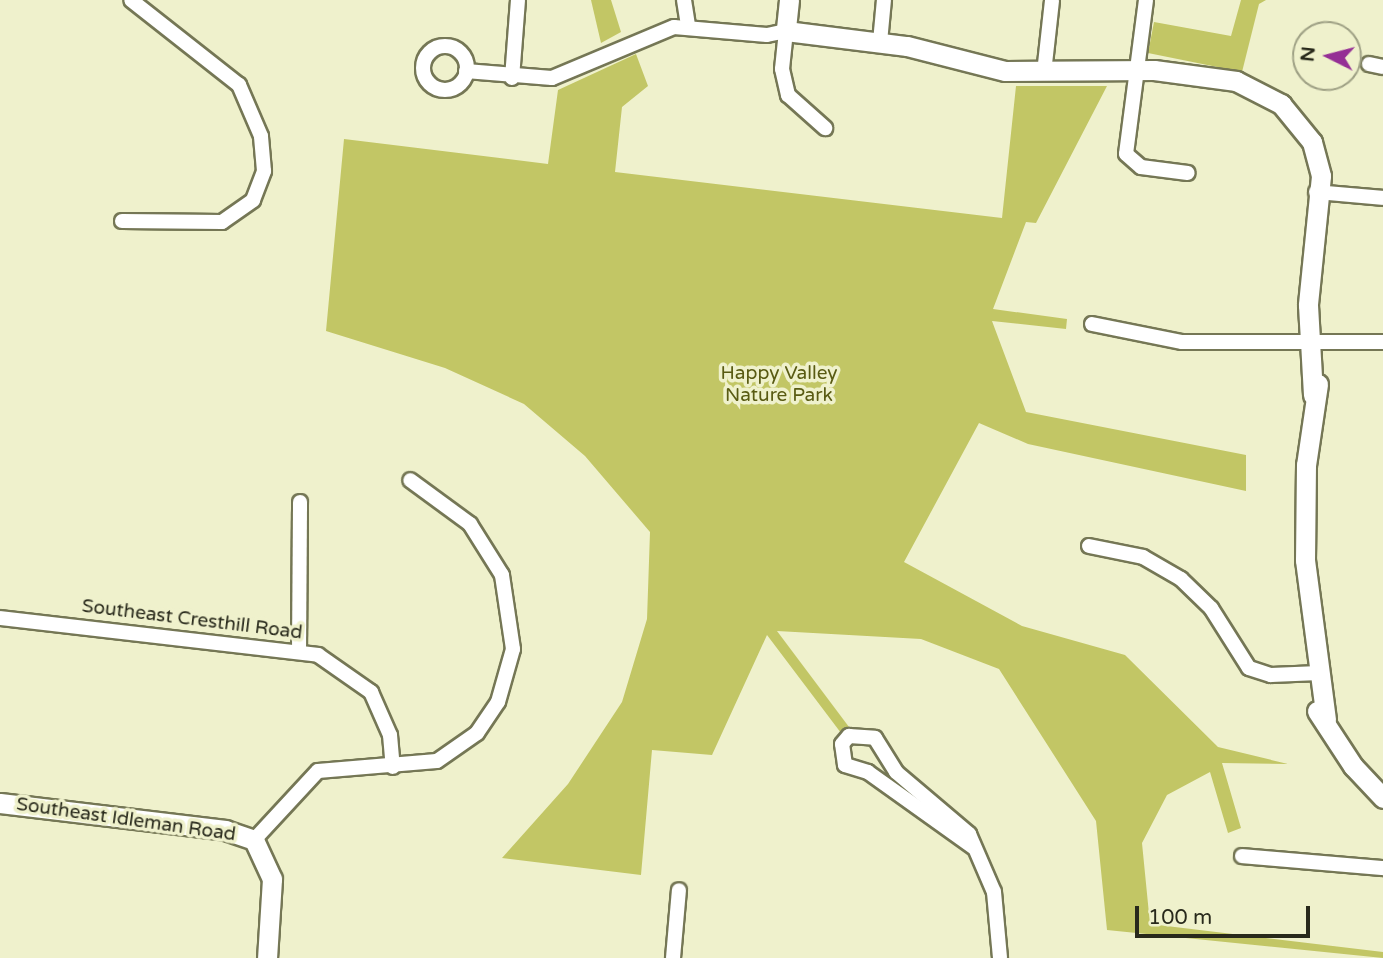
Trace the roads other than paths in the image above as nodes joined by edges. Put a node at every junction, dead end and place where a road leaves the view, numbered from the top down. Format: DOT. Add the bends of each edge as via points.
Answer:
graph roads {
  1 [pos="131,0"];
  2 [pos="518,0"];
  3 [pos="684,0"];
  4 [pos="789,0"];
  5 [pos="884,0"];
  6 [pos="1052,0"];
  7 [pos="1146,0"];
  8 [pos="688,26"];
  9 [pos="786,31"];
  10 [pos="880,42"];
  11 [pos="466,71"];
  12 [pos="1044,73"];
  13 [pos="1132,73"];
  14 [pos="512,78"];
  15 [pos="824,128"];
  16 [pos="1188,173"];
  17 [pos="1316,192"];
  18 [pos="1383,198"];
  19 [pos="122,221"];
  20 [pos="1092,324"];
  21 [pos="1313,340"];
  22 [pos="1383,342"];
  23 [pos="410,480"];
  24 [pos="300,502"];
  25 [pos="1089,546"];
  26 [pos="0,618"];
  27 [pos="299,651"];
  28 [pos="1313,674"];
  29 [pos="393,767"];
  30 [pos="1383,798"];
  31 [pos="0,803"];
  32 [pos="254,840"];
  33 [pos="973,847"];
  34 [pos="1242,856"];
  35 [pos="1383,869"];
  36 [pos="680,890"];
  37 [pos="267,958"];
  38 [pos="673,958"];
  39 [pos="1000,958"];
  1 -- 19 [label="street" via="239,85 254,112 265,163 253,200 233,217 208,224"];
  2 -- 14 [label="street"];
  3 -- 8 [label="street"];
  4 -- 9 [label="street"];
  5 -- 10 [label="street"];
  6 -- 12 [label="street"];
  7 -- 13 [label="street"];
  8 -- 9 [label="street" via="767,35"];
  8 -- 14 [label="street" via="642,36 566,75"];
  9 -- 10 [label="street"];
  9 -- 15 [label="street" via="782,69 788,96"];
  10 -- 12 [label="street" via="986,68"];
  11 -- 14 [label="street"];
  12 -- 13 [label="street"];
  13 -- 16 [label="street" via="1126,154 1141,167"];
  13 -- 17 [label="street" via="1151,83 1231,93 1263,107 1299,145"];
  17 -- 18 [label="street"];
  17 -- 21 [label="street"];
  20 -- 21 [label="street" via="1182,342"];
  21 -- 22 [label="street"];
  21 -- 28 [label="street" via="1312,451 1305,513"];
  23 -- 29 [label="street" via="470,524 493,556 508,594 513,649 498,702 477,733 437,761"];
  24 -- 27 [label="street"];
  25 -- 28 [label="street" via="1143,557 1181,579 1211,608 1250,668 1272,676"];
  26 -- 27 [label="street, Southeast Cresthill Road"];
  27 -- 29 [label="street, Southeast Cresthill Road" via="335,662 367,687 385,722"];
  28 -- 30 [label="street" via="1326,720 1353,766"];
  29 -- 32 [label="street" via="344,764 318,771"];
  31 -- 32 [label="street, Southeast Idleman Road" via="204,827"];
  32 -- 37 [label="street, Southeast Idleman Road" via="272,879"];
  33 -- 33 [label="street" via="959,823 897,772 875,738 849,736 842,744 845,765 868,772"];
  33 -- 39 [label="street" via="994,892"];
  34 -- 35 [label="street"];
  36 -- 38 [label="street"];
}
